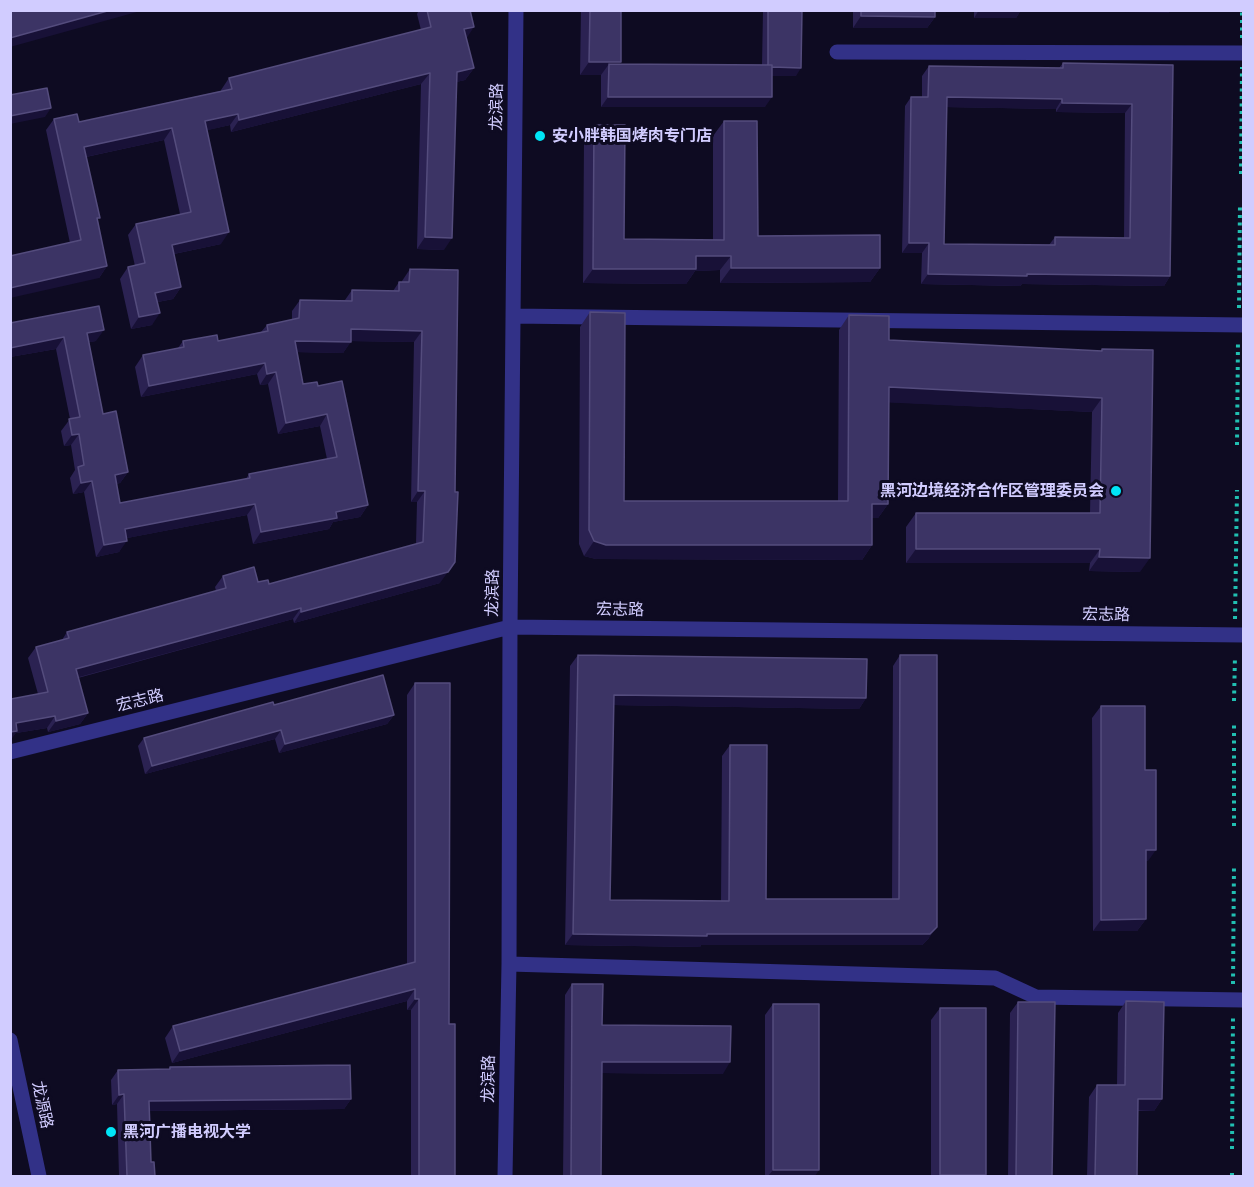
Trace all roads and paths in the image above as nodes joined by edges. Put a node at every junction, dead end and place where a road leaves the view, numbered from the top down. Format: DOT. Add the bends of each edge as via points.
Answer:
graph roads {
  1 [pos="516,10"];
  2 [pos="1242,10"];
  3 [pos="837,52"];
  4 [pos="1242,53"];
  5 [pos="1240,174"];
  6 [pos="1240,203"];
  7 [pos="513,316"];
  8 [pos="1240,324"];
  9 [pos="1237,445"];
  10 [pos="1237,490"];
  11 [pos="510,627"];
  12 [pos="1239,629"];
  13 [pos="1235,656"];
  14 [pos="1234,701"];
  15 [pos="1234,722"];
  16 [pos="10,752"];
  17 [pos="1234,826"];
  18 [pos="1234,865"];
  19 [pos="510,964"];
  20 [pos="1238,995"];
  21 [pos="1233,1016"];
  22 [pos="10,1040"];
  23 [pos="1232,1149"];
  24 [pos="1232,1171"];
  25 [pos="39,1176"];
  26 [pos="505,1176"];
  27 [pos="1232,1176"];
  1 -- 7 [label="street, 龙滨路"];
  2 -- 4 [label="path"];
  3 -- 4 [label="street"];
  4 -- 5 [label="path"];
  6 -- 8 [label="path"];
  7 -- 8 [label="street"];
  7 -- 11 [label="street, 龙滨路"];
  8 -- 9 [label="path"];
  10 -- 12 [label="path"];
  11 -- 12 [label="street, 宏志路"];
  11 -- 16 [label="street, 宏志路"];
  11 -- 19 [label="street, 龙滨路"];
  13 -- 14 [label="path"];
  15 -- 17 [label="path"];
  18 -- 20 [label="path"];
  19 -- 20 [label="street" via="995,978 1036,997"];
  19 -- 26 [label="street, 龙滨路"];
  21 -- 23 [label="path"];
  22 -- 25 [label="street, 龙源路"];
  24 -- 27 [label="path"];
}
